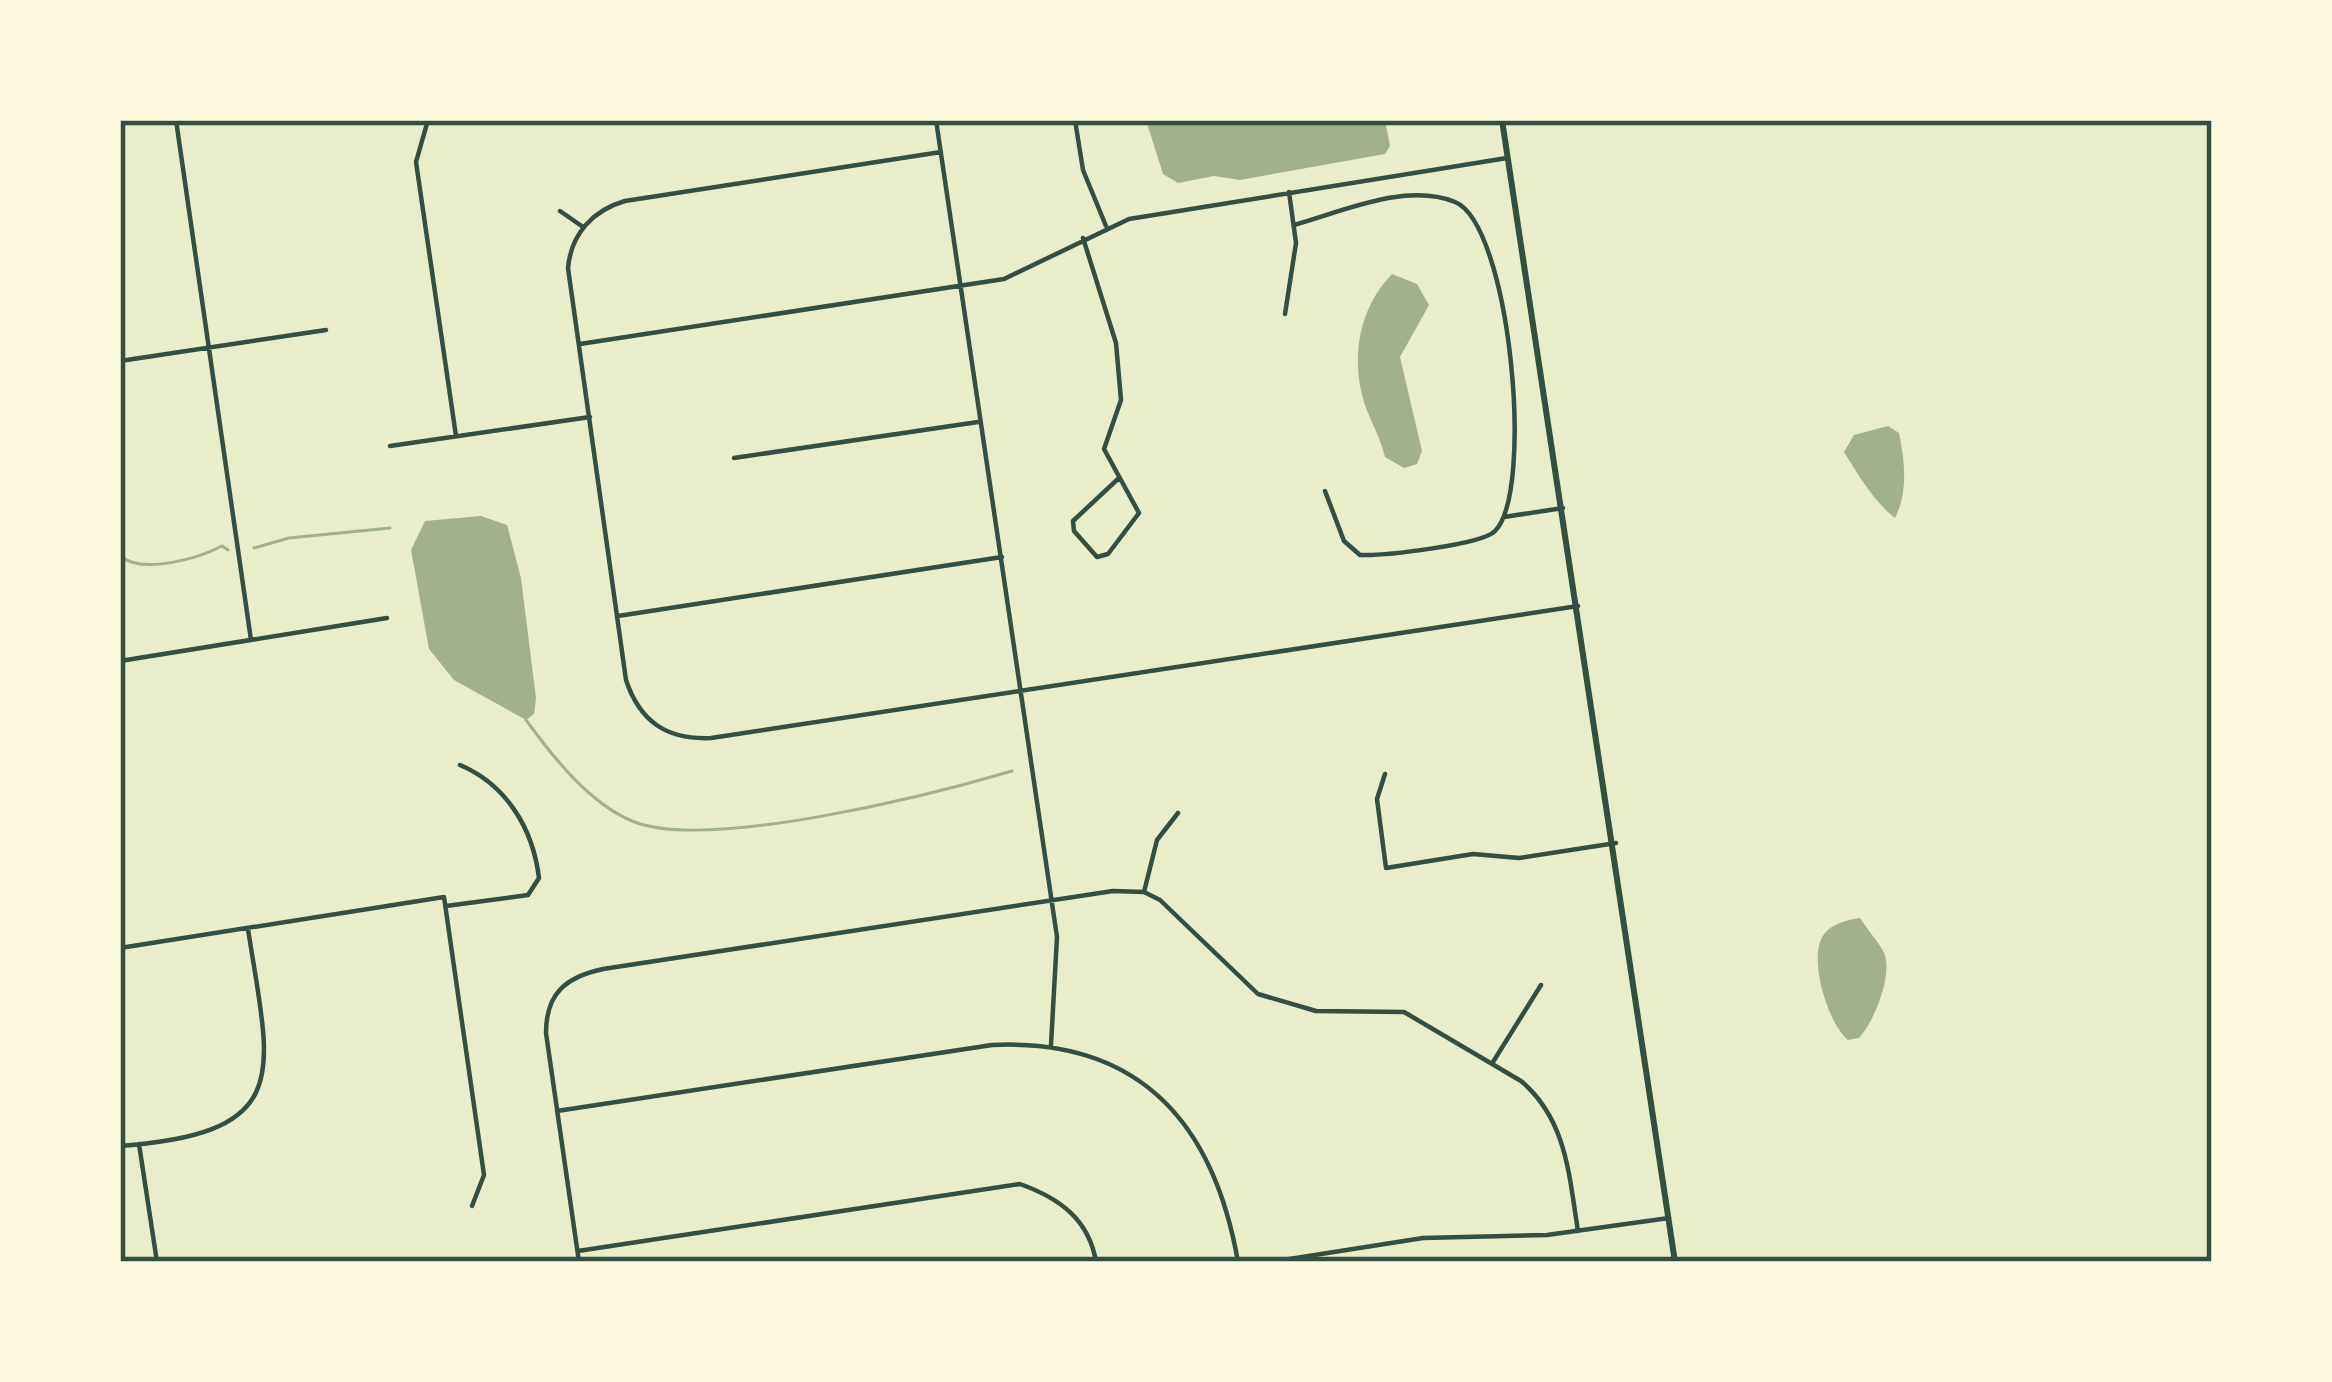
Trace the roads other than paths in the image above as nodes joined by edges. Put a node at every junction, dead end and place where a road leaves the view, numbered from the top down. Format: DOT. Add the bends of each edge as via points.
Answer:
graph roads {
  1 [pos="176,120"];
  2 [pos="428,120"];
  3 [pos="936,120"];
  4 [pos="1075,120"];
  5 [pos="1502,120"];
  6 [pos="941,152"];
  7 [pos="1508,158"];
  8 [pos="1289,192"];
  9 [pos="560,211"];
  10 [pos="584,226"];
  11 [pos="1106,226"];
  12 [pos="1294,226"];
  13 [pos="1083,238"];
  14 [pos="961,286"];
  15 [pos="1285,314"];
  16 [pos="326,330"];
  17 [pos="580,344"];
  18 [pos="206,346"];
  19 [pos="120,361"];
  20 [pos="590,417"];
  21 [pos="980,422"];
  22 [pos="456,436"];
  23 [pos="390,446"];
  24 [pos="734,458"];
  25 [pos="1119,478"];
  26 [pos="1325,491"];
  27 [pos="1563,508"];
  28 [pos="1504,518"];
  29 [pos="1002,557"];
  30 [pos="1578,605"];
  31 [pos="618,616"];
  32 [pos="387,618"];
  33 [pos="251,640"];
  34 [pos="120,661"];
  35 [pos="1020,689"];
  36 [pos="460,766"];
  37 [pos="1385,774"];
  38 [pos="1178,813"];
  39 [pos="1616,843"];
  40 [pos="1144,892"];
  41 [pos="1053,901"];
  42 [pos="446,905"];
  43 [pos="248,929"];
  44 [pos="120,948"];
  45 [pos="1541,985"];
  46 [pos="1051,1045"];
  47 [pos="1493,1062"];
  48 [pos="557,1112"];
  49 [pos="139,1144"];
  50 [pos="120,1146"];
  51 [pos="472,1206"];
  52 [pos="1669,1218"];
  53 [pos="1578,1231"];
  54 [pos="578,1251"];
  55 [pos="157,1262"];
  56 [pos="579,1262"];
  57 [pos="1096,1262"];
  58 [pos="1238,1262"];
  59 [pos="1270,1262"];
  60 [pos="1676,1262"];
  1 -- 18 [label="street"];
  2 -- 22 [label="street" via="416,162"];
  3 -- 6 [label="street"];
  4 -- 11 [label="street" via="1083,170"];
  5 -- 7 [label="street"];
  6 -- 10 [label="street" via="626,201"];
  6 -- 14 [label="street"];
  7 -- 8 [label="street"];
  7 -- 27 [label="street"];
  8 -- 11 [label="street"];
  8 -- 12 [label="street"];
  9 -- 10 [label="street"];
  10 -- 17 [label="street" via="568,268"];
  11 -- 13 [label="street"];
  12 -- 15 [label="street"];
  12 -- 28 [label="street" via="1425,196 1455,202 1478,220 1497,274 1511,391"];
  13 -- 14 [label="street" via="1026,272"];
  13 -- 25 [label="street" via="1116,343 1121,400 1104,449"];
  14 -- 17 [label="street"];
  14 -- 21 [label="street"];
  16 -- 18 [label="street"];
  17 -- 20 [label="street"];
  18 -- 19 [label="street"];
  18 -- 33 [label="street"];
  20 -- 22 [label="street"];
  20 -- 31 [label="street"];
  21 -- 24 [label="street"];
  21 -- 29 [label="street"];
  22 -- 23 [label="street"];
  25 -- 25 [label="street" via="1138,519 1097,557 1072,521"];
  26 -- 28 [label="street" via="1344,541 1360,555 1487,537"];
  27 -- 28 [label="street"];
  27 -- 30 [label="street"];
  29 -- 31 [label="street"];
  29 -- 35 [label="street"];
  30 -- 35 [label="street"];
  30 -- 39 [label="street"];
  31 -- 35 [label="street" via="636,705 679,737"];
  32 -- 33 [label="street"];
  33 -- 34 [label="street"];
  35 -- 41 [label="street"];
  36 -- 42 [label="street" via="483,775 524,822 539,878 528,895"];
  37 -- 39 [label="street" via="1377,800 1386,868"];
  38 -- 40 [label="street" via="1157,840"];
  39 -- 52 [label="street"];
  40 -- 41 [label="street"];
  40 -- 47 [label="street" via="1258,994 1316,1011 1404,1012"];
  41 -- 46 [label="street" via="1060,962"];
  41 -- 48 [label="street" via="603,969 555,990 546,1033"];
  42 -- 43 [label="street" via="444,897"];
  42 -- 51 [label="street" via="484,1175"];
  43 -- 44 [label="street"];
  43 -- 49 [label="street" via="266,1046 255,1102 235,1121"];
  45 -- 47 [label="street"];
  46 -- 48 [label="street" via="992,1045"];
  46 -- 58 [label="street" via="1120,1070 1169,1106 1220,1183"];
  47 -- 53 [label="street" via="1537,1094 1552,1118"];
  48 -- 54 [label="street"];
  49 -- 50 [label="street"];
  49 -- 55 [label="street"];
  52 -- 53 [label="street"];
  52 -- 60 [label="street"];
  53 -- 59 [label="street" via="1423,1238"];
  54 -- 56 [label="street"];
  54 -- 57 [label="street" via="1020,1184 1069,1209"];
}
